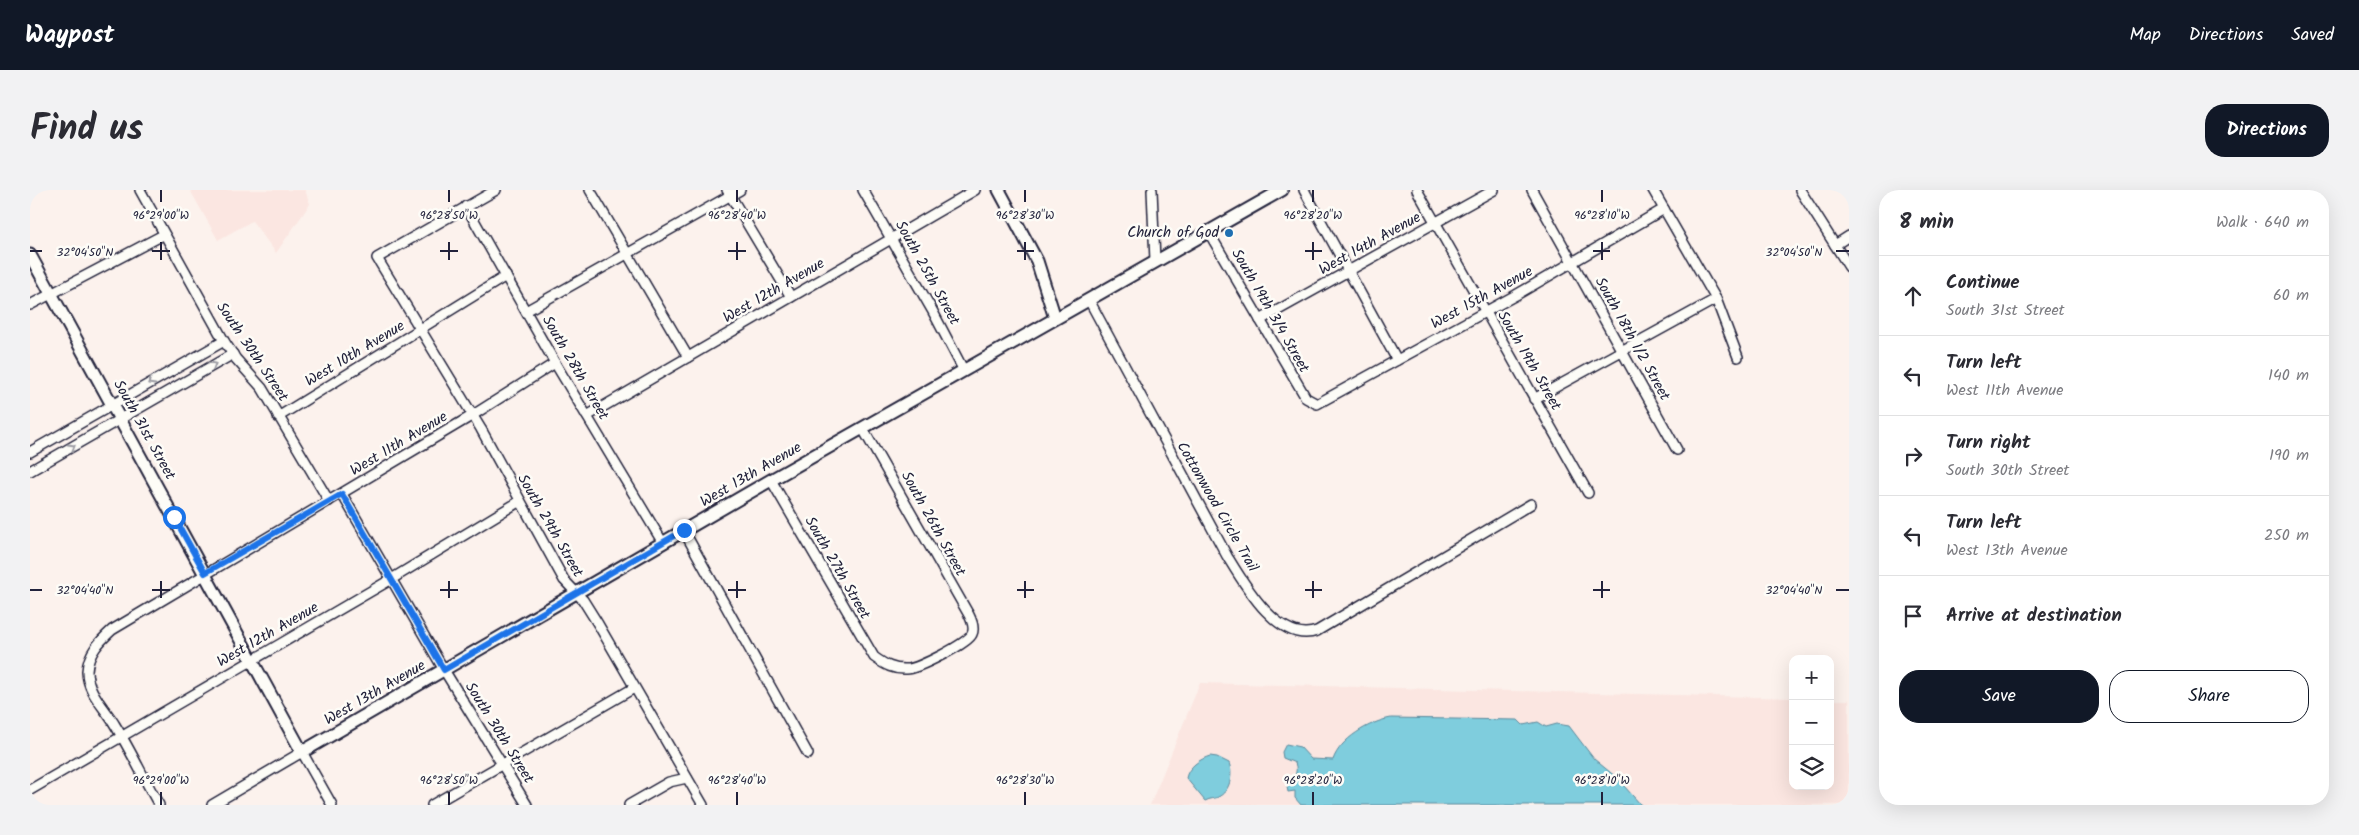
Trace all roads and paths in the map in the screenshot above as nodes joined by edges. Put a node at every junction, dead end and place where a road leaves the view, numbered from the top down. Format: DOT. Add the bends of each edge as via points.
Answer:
graph roads {
  1 [pos="140,190"];
  2 [pos="496,190"];
  3 [pos="590,190"];
  4 [pos="740,190"];
  5 [pos="863,190"];
  6 [pos="975,190"];
  7 [pos="999,190"];
  8 [pos="1152,190"];
  9 [pos="1282,190"];
  10 [pos="1304,190"];
  11 [pos="1417,190"];
  12 [pos="1494,190"];
  13 [pos="1532,190"];
  14 [pos="1653,190"];
  15 [pos="1800,190"];
  16 [pos="729,193"];
  17 [pos="466,206"];
  18 [pos="1664,209"];
  19 [pos="1435,223"];
  20 [pos="1208,231"];
  21 [pos="163,235"];
  22 [pos="1849,236"];
  23 [pos="892,239"];
  24 [pos="1835,245"];
  25 [pos="30,254"];
  26 [pos="628,254"];
  27 [pos="1155,261"];
  28 [pos="1573,262"];
  29 [pos="1849,267"];
  30 [pos="1348,271"];
  31 [pos="506,276"];
  32 [pos="52,294"];
  33 [pos="791,297"];
  34 [pos="1716,299"];
  35 [pos="1089,300"];
  36 [pos="30,305"];
  37 [pos="526,311"];
  38 [pos="1485,312"];
  39 [pos="1055,318"];
  40 [pos="1260,320"];
  41 [pos="421,330"];
  42 [pos="224,341"];
  43 [pos="1622,351"];
  44 [pos="233,354"];
  45 [pos="688,357"];
  46 [pos="1738,357"];
  47 [pos="1397,360"];
  48 [pos="555,362"];
  49 [pos="964,371"];
  50 [pos="1534,399"];
  51 [pos="1311,402"];
  52 [pos="112,404"];
  53 [pos="473,415"];
  54 [pos="587,416"];
  55 [pos="278,417"];
  56 [pos="121,419"];
  57 [pos="863,429"];
  58 [pos="1677,450"];
  59 [pos="30,452"];
  60 [pos="30,471"];
  61 [pos="771,480"];
  62 [pos="1588,493"];
  63 [pos="342,494"];
  64 [pos="329,501"];
  65 [pos="520,501"];
  66 [pos="1531,504"];
  67 [pos="684,530"];
  68 [pos="663,543"];
  69 [pos="205,573"];
  70 [pos="390,580"];
  71 [pos="576,593"];
  72 [pos="251,661"];
  73 [pos="885,665"];
  74 [pos="444,670"];
  75 [pos="634,688"];
  76 [pos="120,737"];
  77 [pos="302,752"];
  78 [pos="808,754"];
  79 [pos="501,765"];
  80 [pos="686,778"];
  81 [pos="30,790"];
  82 [pos="159,805"];
  83 [pos="212,805"];
  84 [pos="332,805"];
  85 [pos="432,805"];
  86 [pos="527,805"];
  87 [pos="629,805"];
  88 [pos="703,805"];
  1 -- 21 [label="street, South 30th Street"];
  2 -- 17 [label="street"];
  3 -- 26 [label="street"];
  4 -- 16 [label="street"];
  5 -- 23 [label="street, South 25th Street"];
  6 -- 23 [label="street, West 12th Avenue"];
  7 -- 39 [label="street" via="1037,261"];
  8 -- 27 [label="street"];
  9 -- 20 [label="street, West 13th Avenue"];
  10 -- 30 [label="street"];
  11 -- 19 [label="street, South 19th Street"];
  12 -- 19 [label="street, West 14th Avenue"];
  13 -- 28 [label="street, South 18th 1/2 Street"];
  14 -- 18 [label="street"];
  15 -- 24 [label="street"];
  16 -- 26 [label="street"];
  16 -- 33 [label="street"];
  17 -- 31 [label="street, South 28th Street"];
  17 -- 41 [label="street, South 29th Street" via="377,258"];
  18 -- 28 [label="street, West 15th Avenue"];
  18 -- 34 [label="street"];
  19 -- 30 [label="street, West 14th Avenue"];
  19 -- 38 [label="street, South 19th Street"];
  20 -- 27 [label="street, West 13th Avenue"];
  20 -- 40 [label="street, South 19th 3/4 Street"];
  21 -- 32 [label="street"];
  21 -- 42 [label="street, South 30th Street"];
  22 -- 24 [label="street"];
  23 -- 33 [label="street, West 12th Avenue"];
  23 -- 49 [label="street, South 25th Street"];
  24 -- 29 [label="street"];
  25 -- 32 [label="street, South 31st Street"];
  26 -- 37 [label="street"];
  26 -- 45 [label="street"];
  27 -- 35 [label="street, West 13th Avenue"];
  28 -- 38 [label="street, West 15th Avenue"];
  28 -- 43 [label="street, South 18th 1/2 Street"];
  30 -- 40 [label="street, West 14th Avenue"];
  30 -- 47 [label="street"];
  31 -- 37 [label="street, South 28th Street"];
  31 -- 41 [label="street, West 10th Avenue"];
  32 -- 36 [label="street"];
  32 -- 52 [label="street, South 31st Street"];
  33 -- 45 [label="street, West 12th Avenue"];
  34 -- 43 [label="street"];
  34 -- 46 [label="street"];
  35 -- 39 [label="street, West 13th Avenue"];
  35 -- 66 [label="street, Cottonwood Circle Trail" via="1239,576 1279,624 1291,631 1302,635 1317,631"];
  37 -- 48 [label="street, South 28th Street"];
  38 -- 47 [label="street, West 15th Avenue"];
  38 -- 50 [label="street, South 19th Street"];
  39 -- 49 [label="street, West 13th Avenue"];
  40 -- 51 [label="street, South 19th 3/4 Street"];
  41 -- 53 [label="street, South 29th Street"];
  41 -- 55 [label="street, West 10th Avenue"];
  42 -- 44 [label="street, South 30th Street"];
  42 -- 52 [label="street, one-way"];
  43 -- 50 [label="street"];
  43 -- 58 [label="street, South 18th 1/2 Street"];
  44 -- 55 [label="street, South 30th Street" via="262,388"];
  56 -- 44 [label="street, one-way"];
  45 -- 54 [label="street, West 12th Avenue"];
  47 -- 51 [label="street, West 15th Avenue" via="1321,403"];
  48 -- 53 [label="street, West 11th Avenue"];
  48 -- 54 [label="street, South 28th Street"];
  49 -- 57 [label="street, West 13th Avenue"];
  50 -- 62 [label="street, South 19th Street"];
  52 -- 56 [label="street, South 31st Street"];
  52 -- 59 [label="street"];
  53 -- 63 [label="street, West 11th Avenue"];
  53 -- 65 [label="street, South 29th Street"];
  54 -- 68 [label="street, South 28th Street"];
  55 -- 64 [label="street, South 30th Street"];
  60 -- 56 [label="street, one-way"];
  56 -- 69 [label="street, South 31st Street"];
  57 -- 61 [label="street, West 13th Avenue"];
  57 -- 73 [label="street, South 26th Street" via="969,615 973,630 968,639 916,668 896,669"];
  61 -- 67 [label="street, West 13th Avenue"];
  61 -- 73 [label="street, South 27th Street" via="868,650"];
  63 -- 64 [label="street, West 11th Avenue"];
  63 -- 70 [label="street, South 30th Street"];
  64 -- 69 [label="street, West 11th Avenue"];
  65 -- 70 [label="street, West 12th Avenue"];
  65 -- 71 [label="street, South 29th Street" via="564,580"];
  67 -- 68 [label="street, West 13th Avenue"];
  67 -- 78 [label="street"];
  68 -- 71 [label="street, West 13th Avenue"];
  69 -- 72 [label="street, South 31st Street"];
  69 -- 76 [label="street, West 11th Avenue" via="112,630 90,657 87,670 89,684"];
  70 -- 72 [label="street, West 12th Avenue"];
  70 -- 74 [label="street, South 30th Street"];
  71 -- 74 [label="street, West 13th Avenue"];
  71 -- 75 [label="street, South 29th Street" via="598,624"];
  72 -- 76 [label="street, West 12th Avenue"];
  72 -- 77 [label="street, South 31st Street"];
  74 -- 77 [label="street, West 13th Avenue"];
  74 -- 79 [label="street, South 30th Street"];
  75 -- 79 [label="street"];
  75 -- 80 [label="street, South 29th Street"];
  76 -- 81 [label="street, West 12th Avenue"];
  76 -- 82 [label="street, West 11th Avenue"];
  77 -- 83 [label="street, West 13th Avenue"];
  77 -- 84 [label="street, South 31st Street"];
  79 -- 85 [label="street"];
  79 -- 86 [label="street, South 30th Street"];
  80 -- 87 [label="street" via="669,782"];
  80 -- 88 [label="street, South 29th Street"];
}
